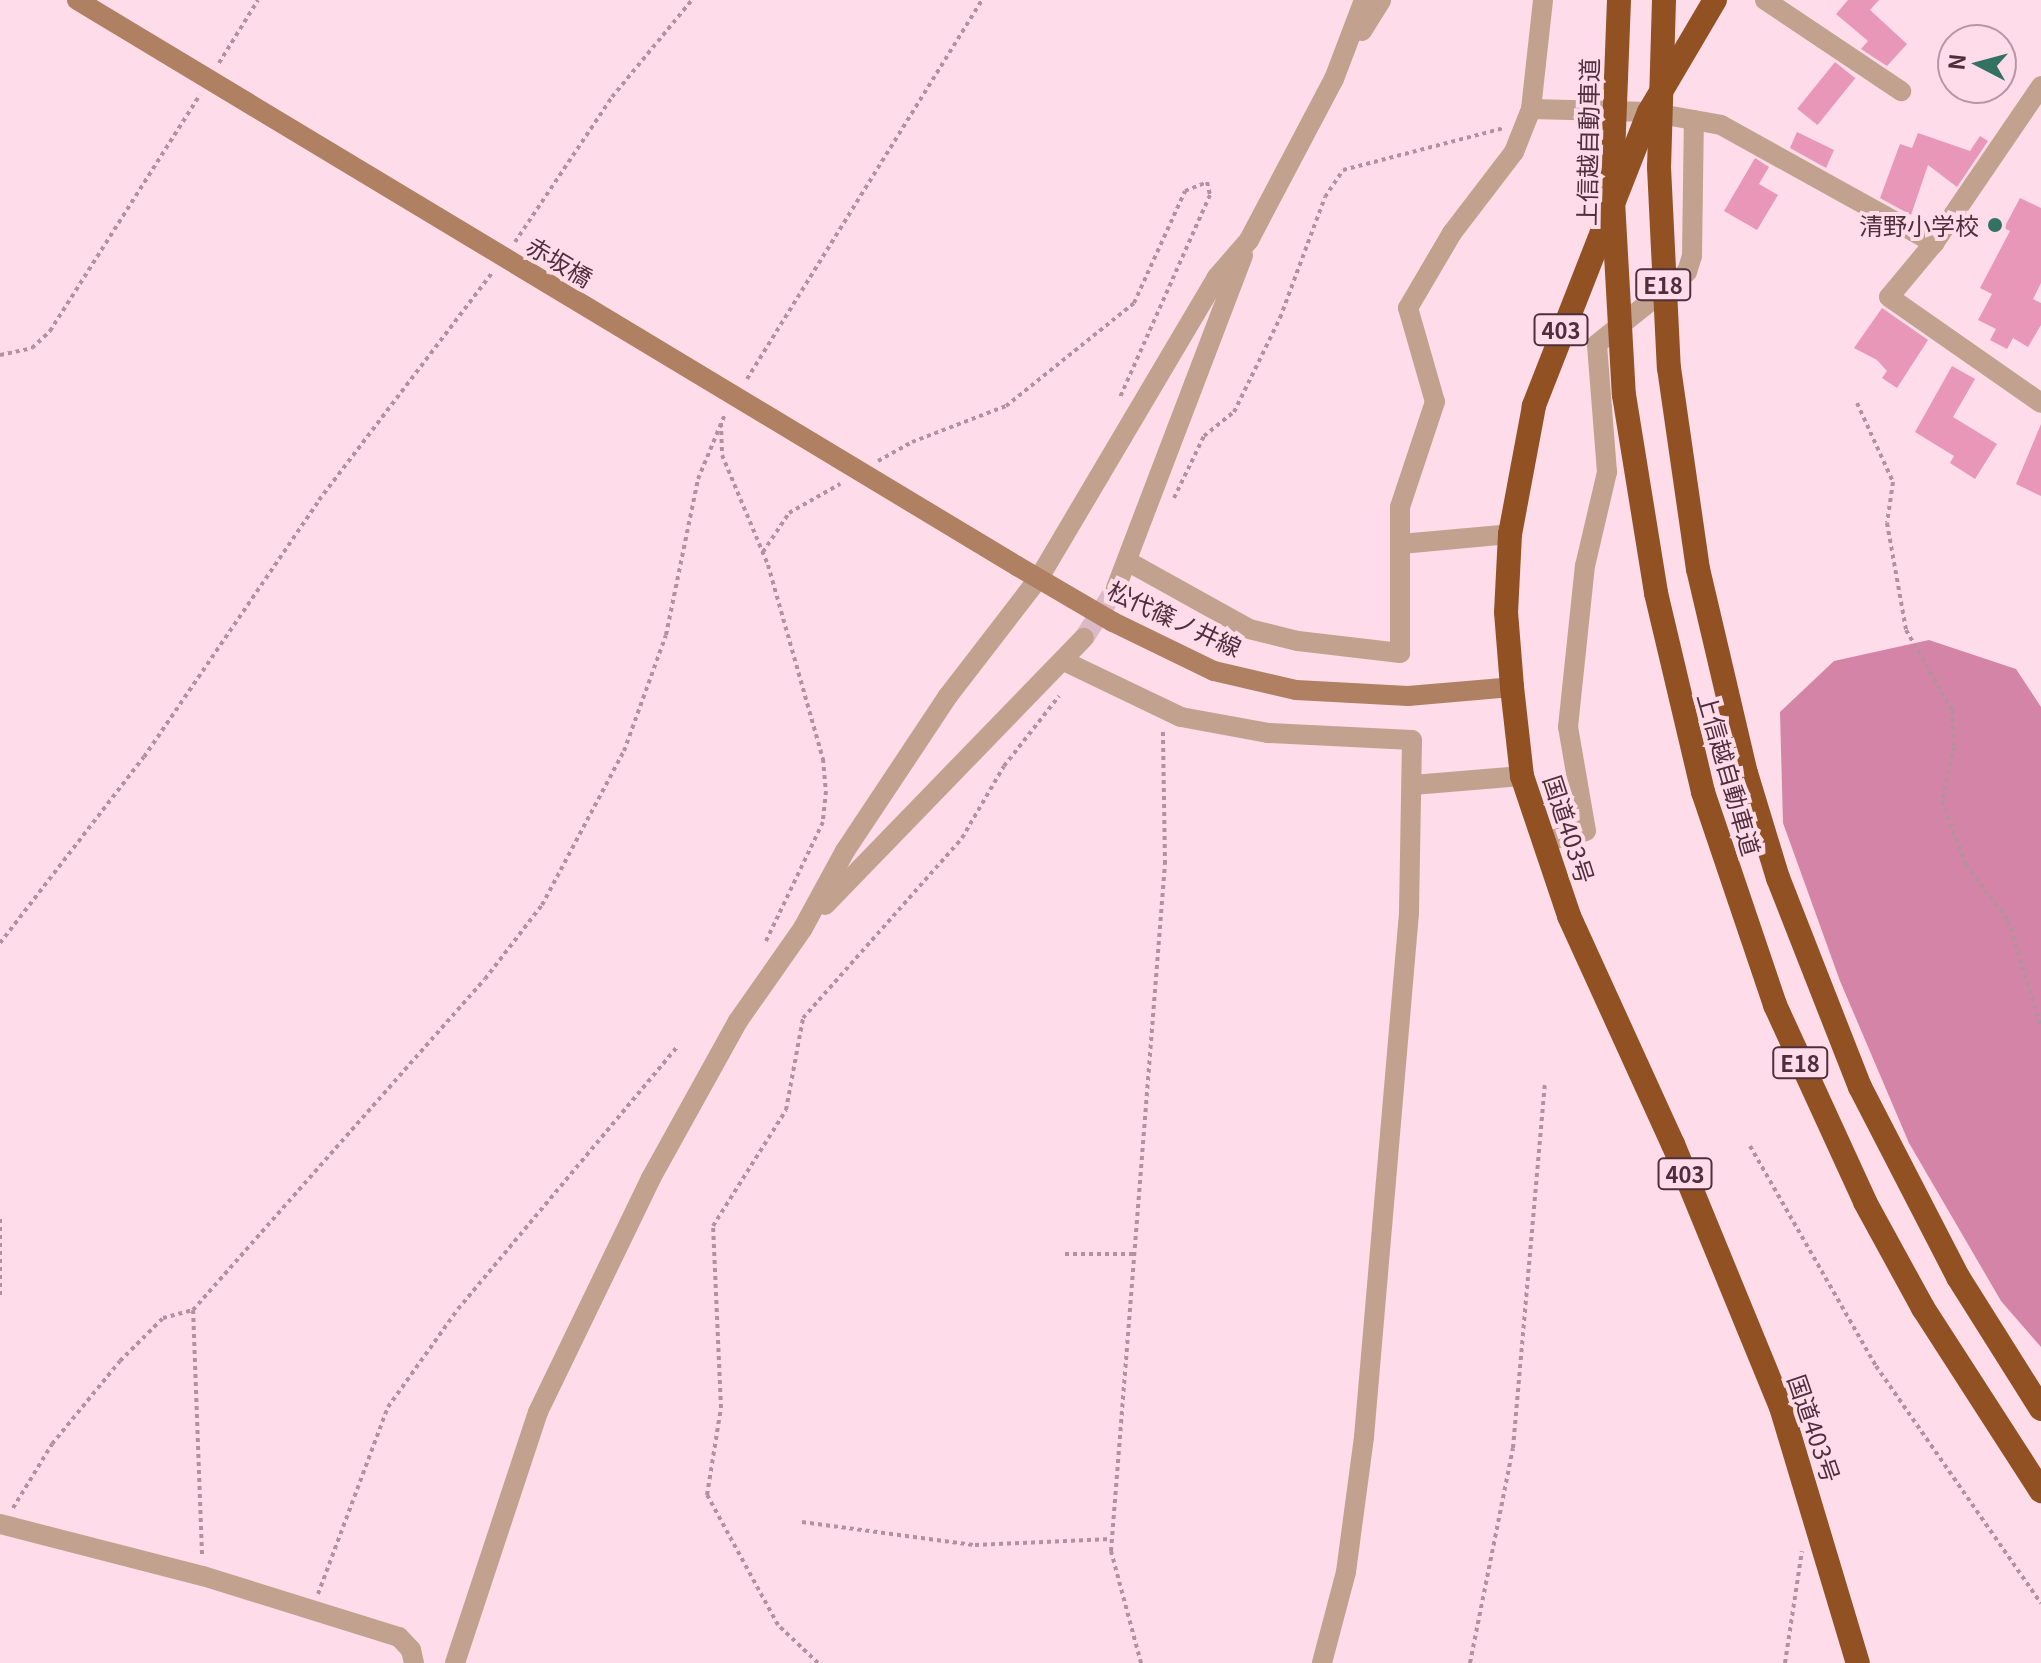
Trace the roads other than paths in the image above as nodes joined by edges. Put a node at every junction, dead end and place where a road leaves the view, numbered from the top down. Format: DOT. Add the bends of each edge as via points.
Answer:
graph roads {
  1 [pos="77,0"];
  2 [pos="1364,0"];
  3 [pos="1381,0"];
  4 [pos="1543,0"];
  5 [pos="1619,0"];
  6 [pos="1664,0"];
  7 [pos="1715,0"];
  8 [pos="1765,0"];
  9 [pos="1334,79"];
  10 [pos="2041,86"];
  11 [pos="1901,91"];
  12 [pos="1649,112"];
  13 [pos="1529,115"];
  14 [pos="1694,120"];
  15 [pos="1249,240"];
  16 [pos="1934,243"];
  17 [pos="2041,403"];
  18 [pos="1510,534"];
  19 [pos="1401,544"];
  20 [pos="1127,561"];
  21 [pos="1017,566"];
  22 [pos="1039,578"];
  23 [pos="1116,588"];
  24 [pos="1084,638"];
  25 [pos="1073,666"];
  26 [pos="1512,687"];
  27 [pos="1522,776"];
  28 [pos="1413,785"];
  29 [pos="1544,842"];
  30 [pos="803,928"];
  31 [pos="2041,1409"];
  32 [pos="2041,1491"];
  33 [pos="1,1525"];
  34 [pos="414,1663"];
  35 [pos="455,1663"];
  36 [pos="1322,1663"];
  37 [pos="1858,1663"];
  1 -- 21 [label="main road, 赤坂橋"];
  2 -- 9 [label="street"];
  3 -- 9 [label="street"];
  4 -- 13 [label="street"];
  5 -- 32 [label="highway, 上信越自動車道 / E18" via="1612,183 1624,395 1656,593 1712,820 1775,1005 1821,1111 1923,1308"];
  6 -- 31 [label="highway, 上信越自動車道 / E18" via="1661,263 1669,368 1698,569 1746,773 1817,982 1905,1180"];
  7 -- 12 [label="highway, 国道403号 / 403"];
  8 -- 11 [label="street"];
  9 -- 15 [label="street"];
  10 -- 16 [label="street"];
  12 -- 13 [label="street"];
  12 -- 14 [label="street"];
  12 -- 18 [label="highway, 国道403号 / 403" via="1534,406"];
  13 -- 19 [label="street" via="1514,152 1452,233 1408,308 1435,402 1400,507"];
  14 -- 16 [label="street" via="1721,125"];
  14 -- 29 [label="street" via="1692,256 1687,272 1597,344 1607,472 1585,566 1568,727 1586,831"];
  15 -- 20 [label="street"];
  15 -- 22 [label="street" via="1217,277"];
  16 -- 17 [label="street" via="1889,297"];
  18 -- 19 [label="street"];
  18 -- 26 [label="highway, 国道403号 / 403" via="1506,612"];
  19 -- 20 [label="street" via="1400,653 1298,641 1249,629"];
  20 -- 23 [label="street"];
  21 -- 22 [label="main road, 松代篠ノ井線"];
  22 -- 26 [label="main road, 松代篠ノ井線" via="1113,622 1214,671 1282,687 1408,696"];
  22 -- 30 [label="street" via="948,696 845,851"];
  24 -- 25 [label="street"];
  25 -- 28 [label="street" via="1163,709 1268,733 1412,740"];
  25 -- 30 [label="street" via="896,827"];
  26 -- 27 [label="highway, 国道403号 / 403"];
  27 -- 28 [label="street"];
  27 -- 29 [label="highway, 国道403号 / 403"];
  28 -- 36 [label="street" via="1409,913 1364,1437 1346,1572"];
  29 -- 37 [label="highway, 国道403号 / 403" via="1569,916 1673,1144 1781,1407"];
  30 -- 35 [label="street" via="738,1021 651,1178 538,1412"];
  33 -- 34 [label="street" via="203,1576 399,1637"];
}
